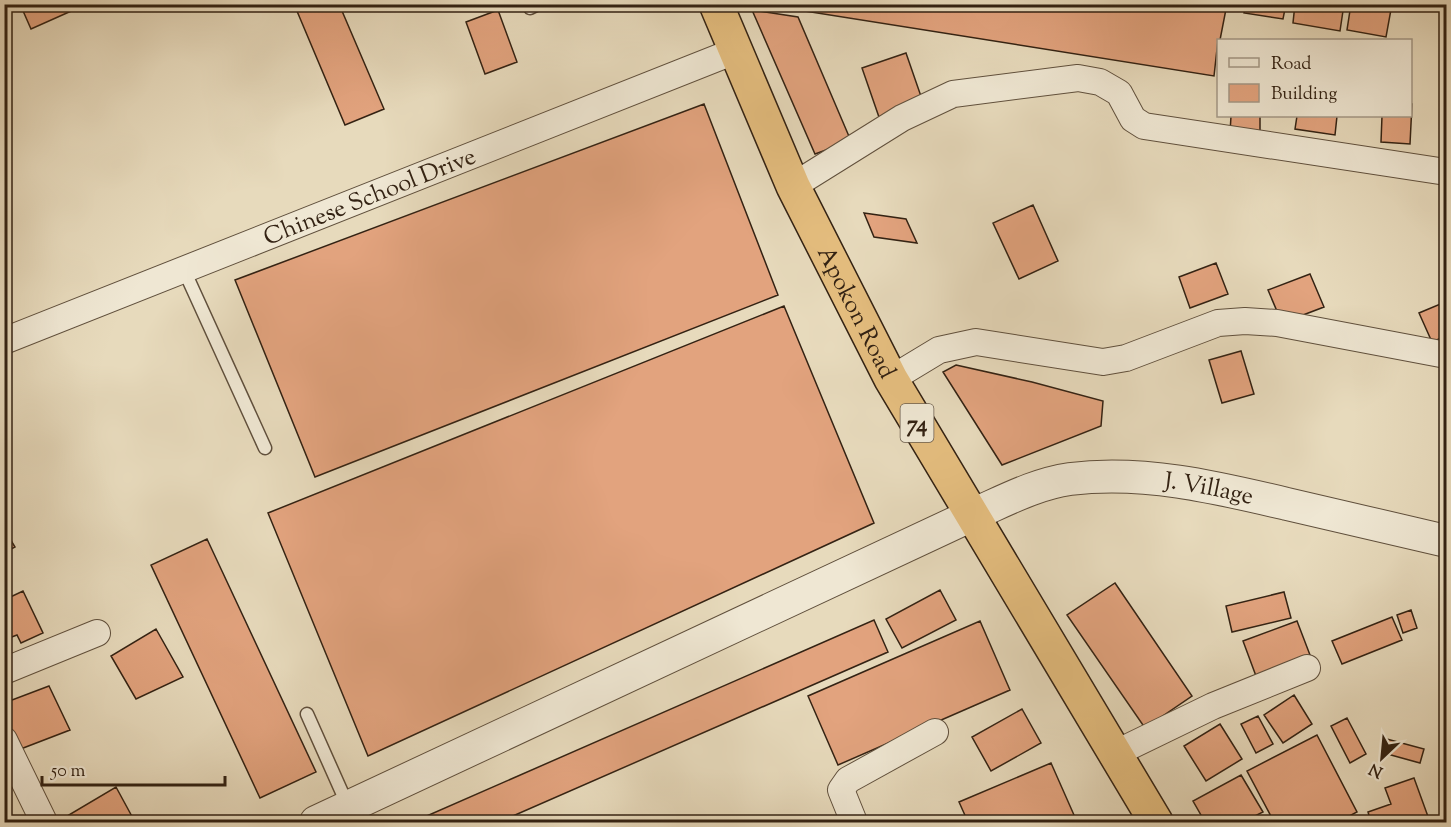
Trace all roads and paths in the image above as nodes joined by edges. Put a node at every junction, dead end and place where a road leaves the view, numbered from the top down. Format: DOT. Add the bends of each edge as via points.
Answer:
graph roads {
  1 [pos="716,4"];
  2 [pos="735,51"];
  3 [pos="1446,172"];
  4 [pos="793,186"];
  5 [pos="184,270"];
  6 [pos="4,341"];
  7 [pos="1446,355"];
  8 [pos="891,379"];
  9 [pos="265,448"];
  10 [pos="972,515"];
  11 [pos="1446,542"];
  12 [pos="97,633"];
  13 [pos="1307,668"];
  14 [pos="4,671"];
  15 [pos="307,714"];
  16 [pos="935,732"];
  17 [pos="4,740"];
  18 [pos="1114,754"];
  19 [pos="349,807"];
  20 [pos="44,822"];
  21 [pos="317,822"];
  22 [pos="854,822"];
  23 [pos="1156,822"];
  1 -- 2 [label="highway, Apokon Road / 74"];
  2 -- 4 [label="highway, Apokon Road / 74"];
  2 -- 5 [label="street, Chinese School Drive"];
  3 -- 4 [label="street" via="1144,126 1133,119 1119,93 1100,82 1078,78 953,94 902,118"];
  4 -- 8 [label="highway, Apokon Road / 74"];
  5 -- 6 [label="street, Chinese School Drive"];
  5 -- 9 [label="lane"];
  7 -- 8 [label="street" via="1276,323 1245,321 1218,323 1126,358 1103,362 976,342 939,350"];
  8 -- 10 [label="highway, Apokon Road / 74"];
  10 -- 11 [label="street, J. Village" via="1040,486 1130,476 1216,488"];
  10 -- 18 [label="highway, Apokon Road / 74"];
  10 -- 19 [label="street, J. Village"];
  12 -- 14 [label="street"];
  13 -- 18 [label="street" via="1213,706"];
  15 -- 19 [label="lane"];
  16 -- 22 [label="street" via="848,780 841,790"];
  17 -- 20 [label="street"];
  18 -- 23 [label="highway, Apokon Road / 74"];
  19 -- 21 [label="street, J. Village"];
}
